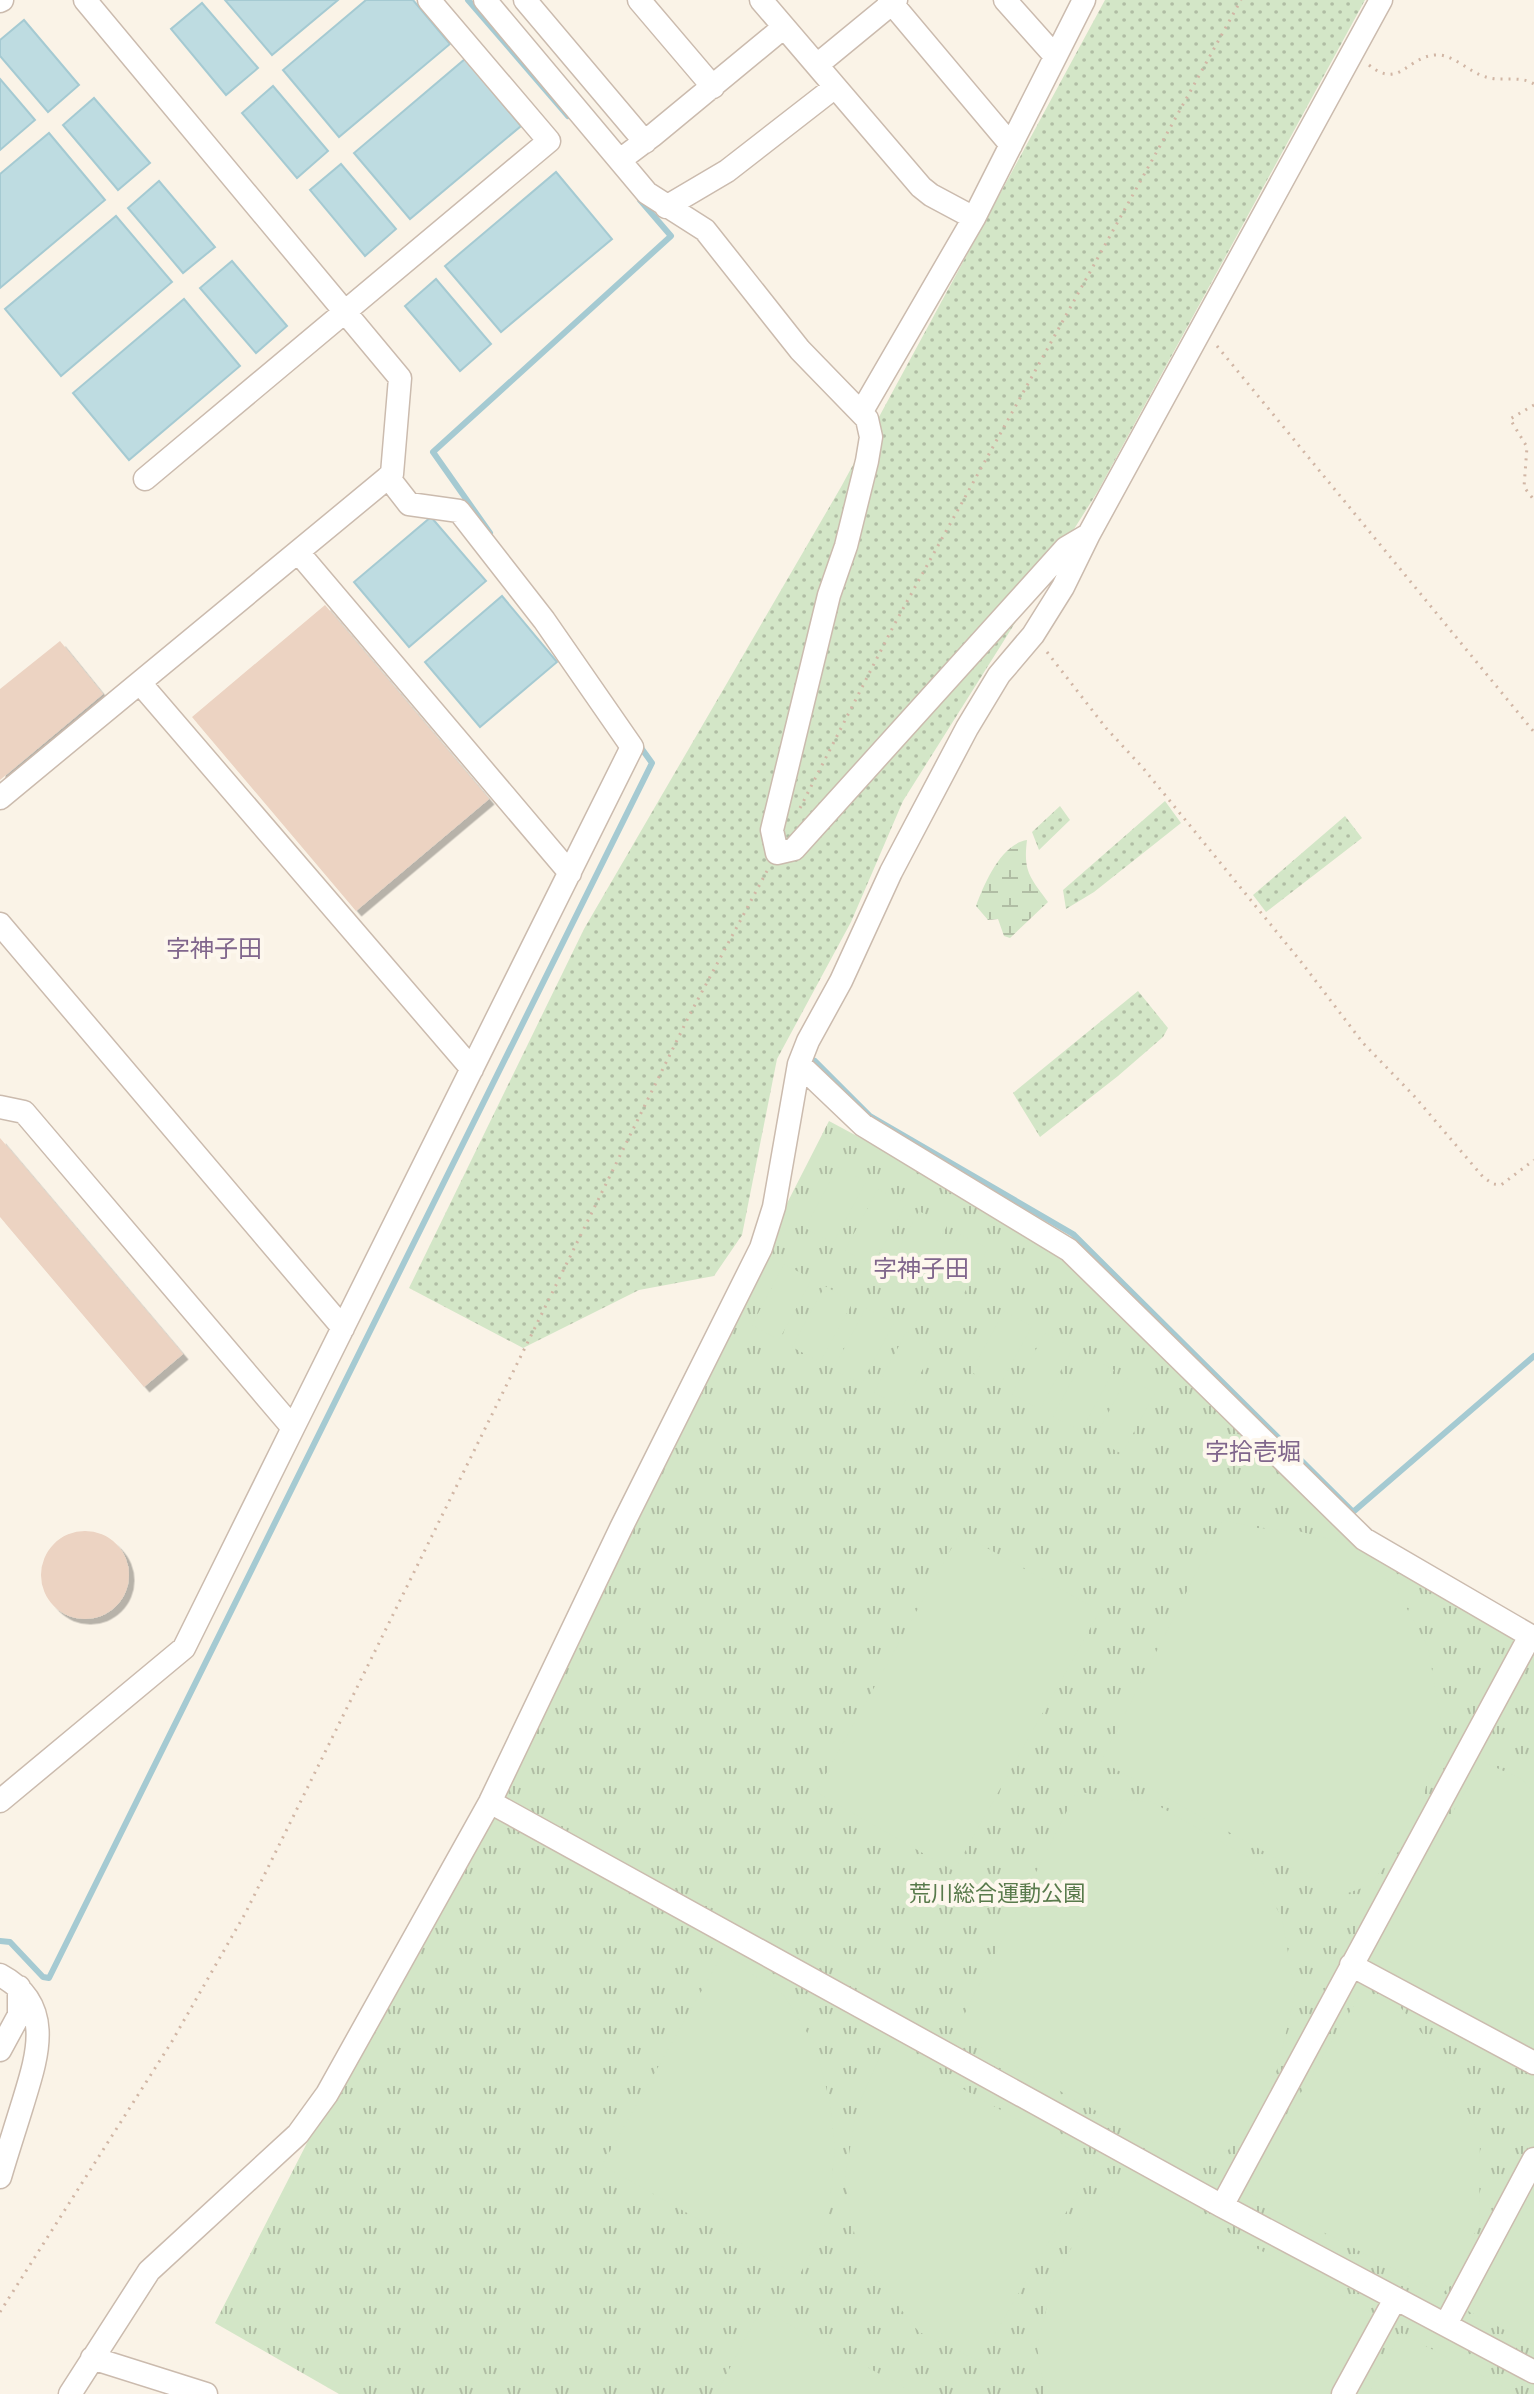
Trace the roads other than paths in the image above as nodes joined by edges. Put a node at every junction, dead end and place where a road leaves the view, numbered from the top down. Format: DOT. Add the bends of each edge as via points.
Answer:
graph roads {
  1 [pos="85,0"];
  2 [pos="429,0"];
  3 [pos="485,0"];
  4 [pos="639,0"];
  5 [pos="761,0"];
  6 [pos="1005,0"];
  7 [pos="1084,0"];
  8 [pos="1381,0"];
  9 [pos="892,1"];
  10 [pos="538,4"];
  11 [pos="784,27"];
  12 [pos="513,33"];
  13 [pos="1055,56"];
  14 [pos="817,65"];
  15 [pos="713,87"];
  16 [pos="835,87"];
  17 [pos="645,142"];
  18 [pos="1011,145"];
  19 [pos="620,160"];
  20 [pos="666,207"];
  21 [pos="974,218"];
  22 [pos="344,312"];
  23 [pos="862,411"];
  24 [pos="388,477"];
  25 [pos="145,479"];
  26 [pos="1089,534"];
  27 [pos="298,552"];
  28 [pos="140,683"];
  29 [pos="0,798"];
  30 [pos="570,873"];
  31 [pos="0,924"];
  32 [pos="799,1064"];
  33 [pos="472,1069"];
  34 [pos="0,1107"];
  35 [pos="343,1328"];
  36 [pos="293,1428"];
  37 [pos="1532,1637"];
  38 [pos="0,1801"];
  39 [pos="490,1802"];
  40 [pos="1351,1965"];
  41 [pos="9,1981"];
  42 [pos="0,2050"];
  43 [pos="1534,2063"];
  44 [pos="1534,2159"];
  45 [pos="0,2177"];
  46 [pos="1222,2206"];
  47 [pos="1395,2299"];
  48 [pos="1446,2324"];
  49 [pos="92,2358"];
  50 [pos="1534,2372"];
  51 [pos="70,2394"];
  52 [pos="206,2394"];
  53 [pos="1343,2394"];
  1 -- 22 [label="street"];
  2 -- 22 [label="street" via="549,141"];
  3 -- 12 [label="street"];
  4 -- 15 [label="street"];
  5 -- 11 [label="street"];
  6 -- 13 [label="street"];
  7 -- 13 [label="street"];
  8 -- 26 [label="street"];
  9 -- 14 [label="street"];
  9 -- 18 [label="street"];
  10 -- 12 [label="street"];
  10 -- 17 [label="street"];
  11 -- 14 [label="street"];
  11 -- 15 [label="street"];
  12 -- 19 [label="street"];
  13 -- 18 [label="street"];
  14 -- 16 [label="street"];
  15 -- 17 [label="street"];
  16 -- 20 [label="street" via="727,171"];
  16 -- 21 [label="street" via="926,192"];
  17 -- 19 [label="street"];
  18 -- 21 [label="street"];
  19 -- 20 [label="street"];
  20 -- 23 [label="street" via="705,230 800,350"];
  21 -- 23 [label="street"];
  22 -- 24 [label="street" via="400,378"];
  22 -- 25 [label="street"];
  23 -- 26 [label="street" via="871,437 867,461 772,830 777,853 794,849 1066,548"];
  24 -- 27 [label="street"];
  24 -- 30 [label="street" via="409,504 459,511 544,620 632,747"];
  26 -- 32 [label="street" via="1033,635 999,675 967,728"];
  27 -- 28 [label="street"];
  27 -- 30 [label="street"];
  28 -- 29 [label="street"];
  28 -- 33 [label="street"];
  30 -- 33 [label="street"];
  31 -- 35 [label="street"];
  32 -- 37 [label="street" via="863,1125 1069,1250 1364,1539"];
  32 -- 39 [label="street" via="774,1207 761,1248"];
  33 -- 35 [label="street"];
  34 -- 36 [label="street" via="24,1112"];
  35 -- 36 [label="street"];
  36 -- 38 [label="street" via="184,1648"];
  37 -- 40 [label="street"];
  39 -- 46 [label="street"];
  39 -- 49 [label="street" via="311,2118 149,2271"];
  40 -- 43 [label="street"];
  40 -- 46 [label="street"];
  41 -- 42 [label="street" via="19,2015"];
  41 -- 45 [label="street" via="32,2006 39,2036"];
  44 -- 48 [label="street"];
  46 -- 47 [label="street"];
  47 -- 48 [label="street"];
  47 -- 53 [label="street"];
  48 -- 50 [label="street"];
  49 -- 51 [label="street"];
  49 -- 52 [label="street"];
}
